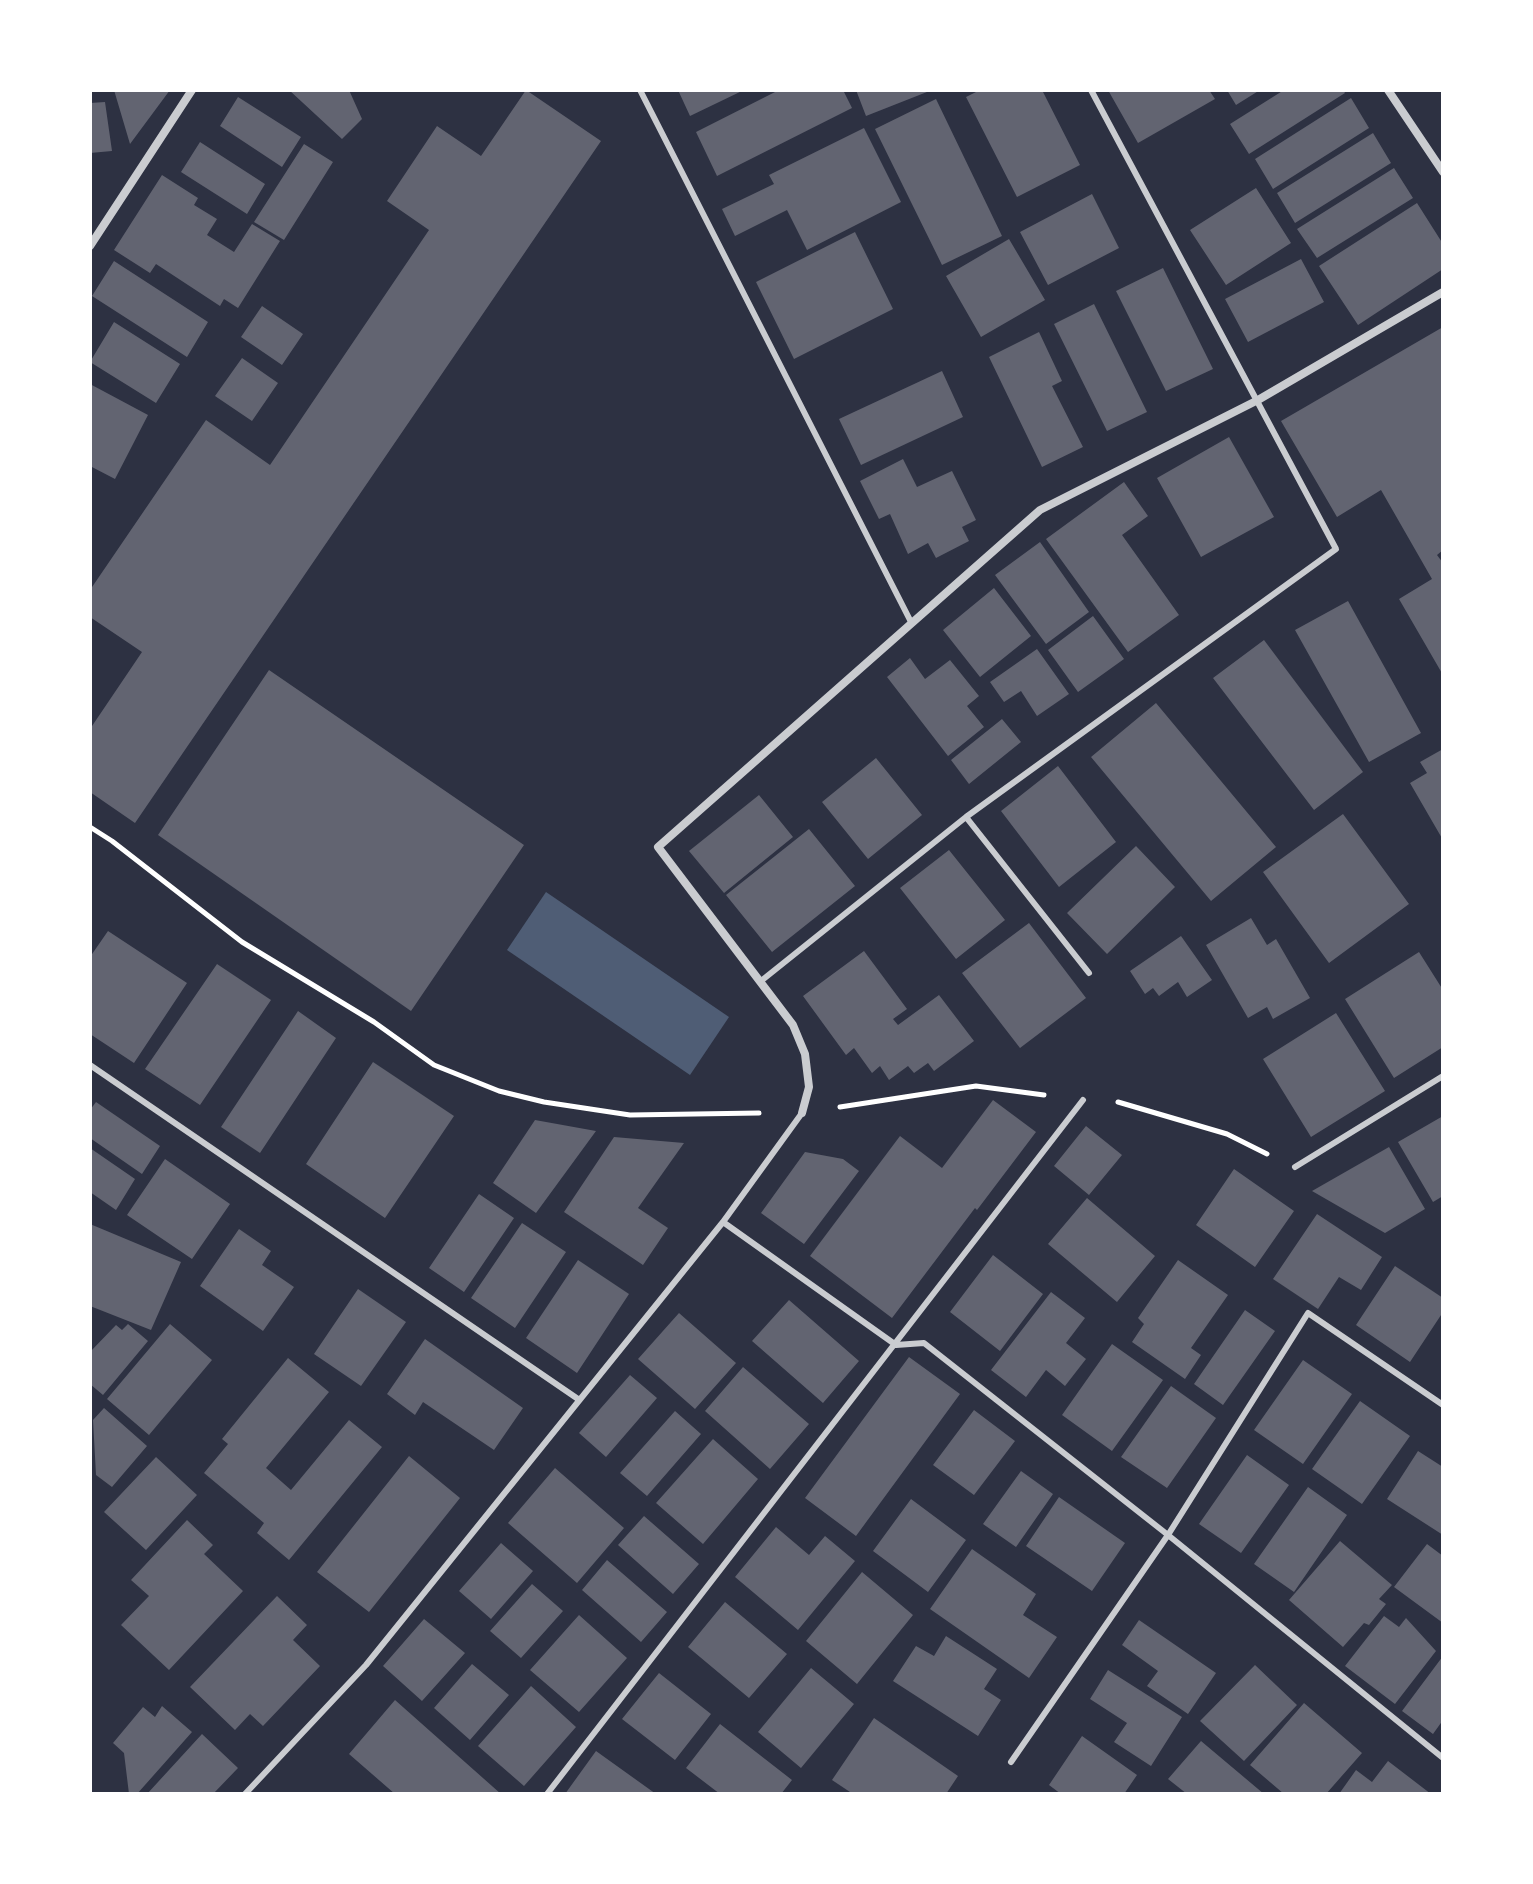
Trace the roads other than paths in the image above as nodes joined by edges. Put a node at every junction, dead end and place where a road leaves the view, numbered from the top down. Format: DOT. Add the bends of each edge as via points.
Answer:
graph roads {
  1 [pos="192,90"];
  2 [pos="640,90"];
  3 [pos="1091,90"];
  4 [pos="1388,90"];
  5 [pos="1443,172"];
  6 [pos="90,246"];
  7 [pos="1443,292"];
  8 [pos="1258,400"];
  9 [pos="911,622"];
  10 [pos="966,817"];
  11 [pos="1089,973"];
  12 [pos="761,981"];
  13 [pos="90,1065"];
  14 [pos="1443,1076"];
  15 [pos="1083,1100"];
  16 [pos="802,1113"];
  17 [pos="1295,1167"];
  18 [pos="723,1222"];
  19 [pos="896,1345"];
  20 [pos="578,1399"];
  21 [pos="1443,1405"];
  22 [pos="1168,1535"];
  23 [pos="1443,1758"];
  24 [pos="1011,1762"];
  25 [pos="245,1794"];
  26 [pos="547,1794"];
  1 -- 6 [label="street"];
  2 -- 9 [label="lane"];
  3 -- 8 [label="lane"];
  4 -- 5 [label="street"];
  7 -- 8 [label="street"];
  8 -- 9 [label="street" via="1040,510"];
  8 -- 10 [label="lane" via="1336,549"];
  9 -- 12 [label="street" via="658,847"];
  10 -- 11 [label="lane"];
  10 -- 12 [label="lane"];
  12 -- 16 [label="street" via="793,1025 805,1054 809,1087"];
  13 -- 20 [label="lane"];
  14 -- 17 [label="lane"];
  15 -- 19 [label="lane"];
  16 -- 18 [label="lane"];
  18 -- 19 [label="lane"];
  18 -- 20 [label="lane"];
  19 -- 22 [label="lane" via="924,1343"];
  19 -- 26 [label="lane"];
  20 -- 25 [label="lane" via="366,1665"];
  21 -- 22 [label="lane" via="1308,1313"];
  22 -- 23 [label="lane"];
  22 -- 24 [label="lane"];
}
